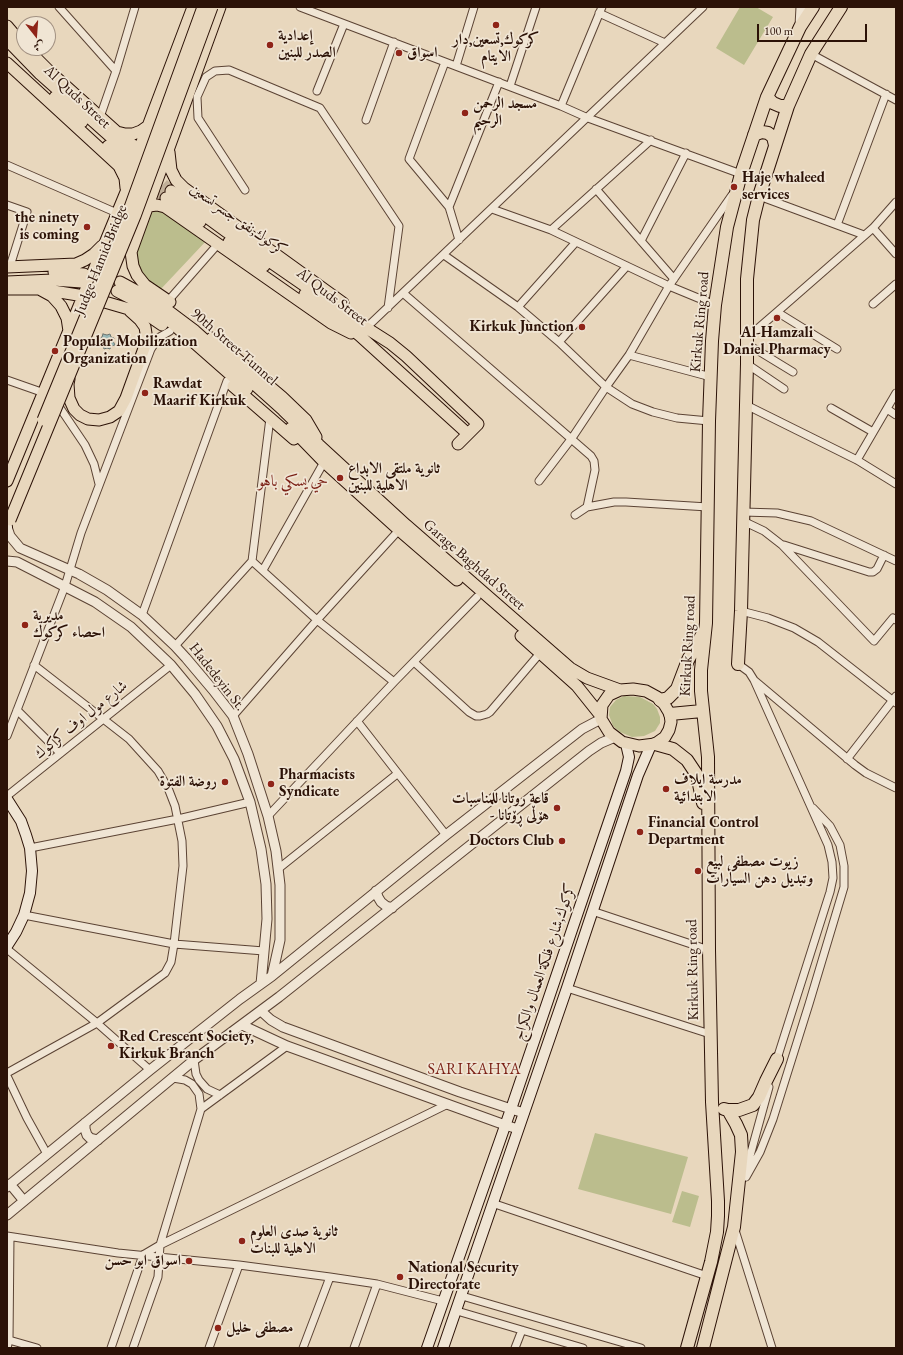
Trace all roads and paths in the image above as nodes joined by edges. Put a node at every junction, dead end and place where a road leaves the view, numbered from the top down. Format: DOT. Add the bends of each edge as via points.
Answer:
graph roads {
  1 [pos="59,7"];
  2 [pos="135,7"];
  3 [pos="192,7"];
  4 [pos="203,7"];
  5 [pos="212,7"];
  6 [pos="220,7"];
  7 [pos="300,7"];
  8 [pos="536,7"];
  9 [pos="703,7"];
  10 [pos="801,7"];
  11 [pos="813,7"];
  12 [pos="841,7"];
  13 [pos="472,8"];
  14 [pos="601,10"];
  15 [pos="344,24"];
  16 [pos="7,26"];
  17 [pos="800,27"];
  18 [pos="7,40"];
  19 [pos="394,42"];
  20 [pos="665,43"];
  21 [pos="16,53"];
  22 [pos="811,54"];
  23 [pos="19,56"];
  24 [pos="19,56"];
  25 [pos="22,56"];
  26 [pos="445,62"];
  27 [pos="456,66"];
  28 [pos="116,71"];
  29 [pos="499,82"];
  30 [pos="510,86"];
  31 [pos="317,91"];
  32 [pos="886,94"];
  33 [pos="768,97"];
  34 [pos="896,100"];
  35 [pos="562,106"];
  36 [pos="788,106"];
  37 [pos="100,117"];
  38 [pos="588,118"];
  39 [pos="366,120"];
  40 [pos="148,126"];
  41 [pos="116,132"];
  42 [pos="754,135"];
  43 [pos="651,140"];
  44 [pos="775,145"];
  45 [pos="686,153"];
  46 [pos="132,156"];
  47 [pos="7,165"];
  48 [pos="167,166"];
  49 [pos="741,174"];
  50 [pos="596,189"];
  51 [pos="736,189"];
  52 [pos="245,190"];
  53 [pos="126,192"];
  54 [pos="169,194"];
  55 [pos="759,196"];
  56 [pos="896,202"];
  57 [pos="7,205"];
  58 [pos="449,207"];
  59 [pos="146,208"];
  60 [pos="492,209"];
  61 [pos="118,213"];
  62 [pos="837,225"];
  63 [pos="873,228"];
  64 [pos="551,230"];
  65 [pos="864,235"];
  66 [pos="459,240"];
  67 [pos="106,241"];
  68 [pos="641,241"];
  69 [pos="576,242"];
  70 [pos="218,244"];
  71 [pos="896,254"];
  72 [pos="444,255"];
  73 [pos="9,266"];
  74 [pos="627,266"];
  75 [pos="674,279"];
  76 [pos="7,282"];
  77 [pos="896,284"];
  78 [pos="119,286"];
  79 [pos="669,286"];
  80 [pos="7,289"];
  81 [pos="41,289"];
  82 [pos="403,293"];
  83 [pos="84,296"];
  84 [pos="168,301"];
  85 [pos="872,304"];
  86 [pos="716,305"];
  87 [pos="123,307"];
  88 [pos="518,307"];
  89 [pos="388,308"];
  90 [pos="778,312"];
  91 [pos="69,331"];
  92 [pos="170,331"];
  93 [pos="363,332"];
  94 [pos="747,340"];
  95 [pos="559,342"];
  96 [pos="837,349"];
  97 [pos="629,355"];
  98 [pos="747,364"];
  99 [pos="793,372"];
  100 [pos="70,375"];
  101 [pos="711,377"];
  102 [pos="7,380"];
  103 [pos="227,380"];
  104 [pos="606,387"];
  105 [pos="784,389"];
  106 [pos="44,392"];
  107 [pos="896,393"];
  108 [pos="746,405"];
  109 [pos="831,408"];
  110 [pos="887,409"];
  111 [pos="896,415"];
  112 [pos="270,418"];
  113 [pos="709,421"];
  114 [pos="873,432"];
  115 [pos="468,434"];
  116 [pos="572,438"];
  117 [pos="458,444"];
  118 [pos="317,449"];
  119 [pos="857,460"];
  120 [pos="324,462"];
  121 [pos="8,473"];
  122 [pos="539,481"];
  123 [pos="100,484"];
  124 [pos="896,484"];
  125 [pos="587,506"];
  126 [pos="7,507"];
  127 [pos="708,507"];
  128 [pos="575,515"];
  129 [pos="743,517"];
  130 [pos="8,525"];
  131 [pos="399,530"];
  132 [pos="782,545"];
  133 [pos="884,555"];
  134 [pos="7,561"];
  135 [pos="252,561"];
  136 [pos="896,561"];
  137 [pos="70,570"];
  138 [pos="263,570"];
  139 [pos="65,586"];
  140 [pos="477,597"];
  141 [pos="742,611"];
  142 [pos="142,615"];
  143 [pos="317,620"];
  144 [pos="896,620"];
  145 [pos="706,629"];
  146 [pos="175,646"];
  147 [pos="541,652"];
  148 [pos="414,662"];
  149 [pos="738,664"];
  150 [pos="34,665"];
  151 [pos="171,665"];
  152 [pos="754,680"];
  153 [pos="394,682"];
  154 [pos="620,690"];
  155 [pos="660,700"];
  156 [pos="895,700"];
  157 [pos="17,710"];
  158 [pos="702,711"];
  159 [pos="670,714"];
  160 [pos="232,716"];
  161 [pos="601,717"];
  162 [pos="104,718"];
  163 [pos="357,721"];
  164 [pos="7,736"];
  165 [pos="615,738"];
  166 [pos="626,744"];
  167 [pos="653,745"];
  168 [pos="60,753"];
  169 [pos="248,754"];
  170 [pos="234,759"];
  171 [pos="847,759"];
  172 [pos="397,774"];
  173 [pos="896,788"];
  174 [pos="7,798"];
  175 [pos="250,802"];
  176 [pos="808,802"];
  177 [pos="268,816"];
  178 [pos="708,817"];
  179 [pos="178,819"];
  180 [pos="446,836"];
  181 [pos="30,848"];
  182 [pos="278,869"];
  183 [pos="376,891"];
  184 [pos="392,908"];
  185 [pos="592,911"];
  186 [pos="24,914"];
  187 [pos="174,944"];
  188 [pos="7,947"];
  189 [pos="709,950"];
  190 [pos="264,951"];
  191 [pos="272,976"];
  192 [pos="261,984"];
  193 [pos="567,988"];
  194 [pos="261,1011"];
  195 [pos="97,1023"];
  196 [pos="242,1025"];
  197 [pos="710,1034"];
  198 [pos="287,1046"];
  199 [pos="777,1059"];
  200 [pos="194,1060"];
  201 [pos="150,1070"];
  202 [pos="7,1075"];
  203 [pos="173,1078"];
  204 [pos="220,1095"];
  205 [pos="712,1102"];
  206 [pos="448,1104"];
  207 [pos="201,1109"];
  208 [pos="511,1109"];
  209 [pos="728,1110"];
  210 [pos="524,1113"];
  211 [pos="85,1123"];
  212 [pos="505,1125"];
  213 [pos="518,1128"];
  214 [pos="98,1140"];
  215 [pos="47,1154"];
  216 [pos="743,1182"];
  217 [pos="8,1185"];
  218 [pos="24,1200"];
  219 [pos="736,1202"];
  220 [pos="492,1203"];
  221 [pos="7,1215"];
  222 [pos="734,1227"];
  223 [pos="8,1237"];
  224 [pos="160,1245"];
  225 [pos="144,1255"];
  226 [pos="160,1257"];
  227 [pos="239,1265"];
  228 [pos="707,1276"];
  229 [pos="330,1277"];
  230 [pos="377,1284"];
  231 [pos="462,1296"];
  232 [pos="443,1301"];
  233 [pos="457,1311"];
  234 [pos="522,1330"];
  235 [pos="8,1340"];
  236 [pos="7,1348"];
  237 [pos="37,1348"];
  238 [pos="111,1348"];
  239 [pos="133,1348"];
  240 [pos="209,1348"];
  241 [pos="303,1348"];
  242 [pos="354,1348"];
  243 [pos="427,1348"];
  244 [pos="443,1348"];
  245 [pos="515,1348"];
  246 [pos="583,1348"];
  247 [pos="641,1348"];
  248 [pos="687,1348"];
  249 [pos="703,1348"];
  250 [pos="772,1348"];
  1 -- 28 [label="street"];
  2 -- 28 [label="street"];
  3 -- 40 [label="main road"];
  4 -- 126 [label="main road, Judge Hamid Bridge, bridge" via="128,213"];
  5 -- 100 [label="main road, Judge Hamid Bridge, bridge" via="135,216"];
  6 -- 48 [label="main road" via="169,148"];
  7 -- 15 [label="street"];
  8 -- 30 [label="street"];
  9 -- 20 [label="street"];
  10 -- 17 [label="street"];
  11 -- 17 [label="highway, Kirkuk Ring road"];
  12 -- 22 [label="highway"];
  13 -- 27 [label="street"];
  14 -- 20 [label="street"];
  14 -- 35 [label="street"];
  15 -- 19 [label="street"];
  15 -- 31 [label="street"];
  16 -- 21 [label="main road"];
  17 -- 33 [label="highway, Kirkuk Ring road"];
  18 -- 21 [label="main road, Al Quds Street"];
  19 -- 26 [label="street"];
  19 -- 39 [label="street"];
  20 -- 38 [label="street"];
  22 -- 32 [label="street"];
  22 -- 36 [label="highway"];
  23 -- 46 [label="main road, Al Quds Street"];
  24 -- 53 [label="main road" via="119,166"];
  25 -- 37 [label="main road" via="48,70"];
  26 -- 27 [label="street"];
  26 -- 58 [label="street" via="409,159"];
  27 -- 29 [label="street"];
  28 -- 37 [label="street"];
  29 -- 30 [label="street"];
  29 -- 58 [label="street"];
  30 -- 35 [label="street"];
  32 -- 34 [label="street"];
  32 -- 62 [label="street"];
  33 -- 36 [label="highway" via="773,104"];
  33 -- 42 [label="highway, Kirkuk Ring road"];
  35 -- 38 [label="street"];
  36 -- 44 [label="highway"];
  37 -- 41 [label="main road"];
  38 -- 43 [label="street"];
  38 -- 60 [label="street"];
  40 -- 41 [label="main road" via="133,134"];
  40 -- 46 [label="main road"];
  41 -- 46 [label="main road"];
  42 -- 44 [label="highway" via="768,133 773,137"];
  42 -- 49 [label="highway, Kirkuk Ring road"];
  43 -- 45 [label="street"];
  43 -- 50 [label="street"];
  44 -- 55 [label="highway"];
  45 -- 49 [label="street"];
  45 -- 68 [label="street"];
  46 -- 48 [label="main road"];
  46 -- 53 [label="main road"];
  47 -- 61 [label="street"];
  48 -- 59 [label="main road"];
  48 -- 93 [label="main road" via="184,188 337,298 353,312"];
  49 -- 51 [label="highway, Kirkuk Ring road"];
  50 -- 64 [label="street"];
  50 -- 68 [label="street"];
  51 -- 75 [label="street"];
  51 -- 86 [label="highway, Kirkuk Ring road" via="723,250"];
  52 -- 89 [label="street" via="198,118 197,97 206,77 215,71 229,70 320,108 399,226"];
  53 -- 61 [label="main road"];
  54 -- 93 [label="main road, Al Quds Street" via="340,320"];
  55 -- 62 [label="street"];
  55 -- 94 [label="highway" via="749,249"];
  56 -- 63 [label="street"];
  57 -- 73 [label="street" via="27,212"];
  58 -- 66 [label="street"];
  59 -- 70 [label="main road" via="157,205 165,207"];
  59 -- 84 [label="main road" via="131,252 133,266 145,285"];
  60 -- 64 [label="street"];
  60 -- 66 [label="street"];
  61 -- 67 [label="main road"];
  62 -- 65 [label="street"];
  63 -- 65 [label="street"];
  63 -- 71 [label="street"];
  64 -- 69 [label="street"];
  65 -- 90 [label="street"];
  66 -- 72 [label="street"];
  67 -- 73 [label="main road" via="94,254 76,264"];
  67 -- 83 [label="main road"];
  68 -- 75 [label="street"];
  69 -- 74 [label="street"];
  69 -- 88 [label="street"];
  70 -- 84 [label="street"];
  70 -- 93 [label="main road" via="331,323 344,330"];
  72 -- 82 [label="street"];
  72 -- 88 [label="street"];
  73 -- 76 [label="main road" via="83,278"];
  74 -- 79 [label="street"];
  74 -- 95 [label="street"];
  75 -- 79 [label="street"];
  77 -- 85 [label="street"];
  78 -- 118 [label="main road, 90th Street Tunnel" via="172,323"];
  79 -- 86 [label="street"];
  79 -- 97 [label="street"];
  80 -- 81 [label="main road"];
  81 -- 83 [label="main road"];
  81 -- 91 [label="main road" via="61,306 67,318"];
  82 -- 89 [label="street"];
  82 -- 116 [label="street"];
  83 -- 87 [label="main road"];
  83 -- 91 [label="main road"];
  84 -- 118 [label="main road" via="306,420 315,434"];
  86 -- 101 [label="highway, Kirkuk Ring road"];
  87 -- 92 [label="main road" via="146,314"];
  87 -- 100 [label="main road, bridge" via="140,320 145,327 147,340 126,398 119,410 110,417 99,420 80,415 70,402"];
  88 -- 95 [label="street"];
  89 -- 93 [label="street"];
  90 -- 94 [label="street"];
  90 -- 96 [label="street"];
  91 -- 106 [label="main road"];
  92 -- 103 [label="main road"];
  92 -- 123 [label="street" via="153,345"];
  93 -- 115 [label="main road, Al Quds Street"];
  93 -- 115 [label="main road, Al Quds Street" via="400,351 478,424"];
  94 -- 98 [label="highway"];
  94 -- 99 [label="street"];
  95 -- 104 [label="street"];
  97 -- 101 [label="street"];
  97 -- 104 [label="street"];
  98 -- 105 [label="street"];
  98 -- 108 [label="highway"];
  100 -- 130 [label="main road, Judge Hamid Bridge, bridge"];
  101 -- 113 [label="highway, Kirkuk Ring road"];
  102 -- 106 [label="street"];
  103 -- 112 [label="main road"];
  103 -- 142 [label="street"];
  104 -- 113 [label="street" via="632,404 653,412 677,418"];
  104 -- 116 [label="street"];
  106 -- 121 [label="main road"];
  106 -- 123 [label="street" via="57,403 80,436 90,454"];
  107 -- 110 [label="street"];
  108 -- 119 [label="street"];
  108 -- 129 [label="highway"];
  109 -- 114 [label="street"];
  110 -- 111 [label="street"];
  110 -- 114 [label="street"];
  112 -- 118 [label="main road" via="300,443"];
  112 -- 135 [label="street"];
  113 -- 127 [label="highway, Kirkuk Ring road"];
  114 -- 119 [label="street"];
  115 -- 117 [label="main road"];
  116 -- 122 [label="street"];
  116 -- 125 [label="street" via="591,456 595,464"];
  118 -- 120 [label="main road, Garage Baghdad Street"];
  118 -- 154 [label="main road, Garage Baghdad Street" via="570,668 587,678"];
  119 -- 124 [label="street"];
  120 -- 131 [label="main road, Garage Baghdad Street"];
  120 -- 138 [label="street"];
  123 -- 137 [label="street"];
  125 -- 127 [label="street" via="637,502"];
  125 -- 128 [label="street"];
  127 -- 145 [label="highway, Kirkuk Ring road"];
  129 -- 132 [label="street"];
  129 -- 133 [label="street" via="777,513 800,518"];
  129 -- 141 [label="highway"];
  130 -- 137 [label="street, Hadedeyin St." via="10,536 20,548"];
  131 -- 140 [label="main road, Garage Baghdad Street"];
  131 -- 143 [label="street"];
  132 -- 133 [label="street" via="869,572 877,569"];
  132 -- 144 [label="street" via="874,641 893,618"];
  133 -- 136 [label="street"];
  134 -- 139 [label="street, Hadedeyin St." via="17,562"];
  135 -- 138 [label="street"];
  135 -- 146 [label="street"];
  137 -- 139 [label="street"];
  137 -- 142 [label="street, Hadedeyin St." via="107,590"];
  138 -- 143 [label="street"];
  139 -- 150 [label="street"];
  139 -- 151 [label="street, Hadedeyin St." via="96,602 131,627"];
  140 -- 147 [label="main road, Garage Baghdad Street"];
  140 -- 148 [label="street"];
  141 -- 149 [label="highway"];
  141 -- 156 [label="street" via="775,620 806,635"];
  142 -- 146 [label="street, Hadedeyin St."];
  143 -- 153 [label="street"];
  143 -- 160 [label="street"];
  145 -- 155 [label="highway" via="688,660 678,689 668,698"];
  145 -- 158 [label="highway, Kirkuk Ring road" via="701,680"];
  146 -- 160 [label="street, Hadedeyin St."];
  147 -- 148 [label="street" via="490,712 480,716 469,712"];
  147 -- 161 [label="main road, Garage Baghdad Street" via="578,686"];
  148 -- 153 [label="street"];
  149 -- 152 [label="street" via="749,672"];
  150 -- 157 [label="street"];
  150 -- 162 [label="street"];
  151 -- 162 [label="street, شارع مول اوف كركوك"];
  151 -- 170 [label="street, Hadedeyin St." via="205,708"];
  152 -- 171 [label="street"];
  152 -- 176 [label="street"];
  153 -- 163 [label="street"];
  154 -- 155 [label="main road" via="641,690"];
  154 -- 161 [label="main road" via="606,698 602,705"];
  155 -- 159 [label="main road"];
  156 -- 171 [label="street"];
  157 -- 164 [label="street"];
  157 -- 168 [label="street"];
  158 -- 159 [label="highway"];
  158 -- 178 [label="highway, Kirkuk Ring road" via="708,757"];
  159 -- 167 [label="main road" via="670,730"];
  160 -- 169 [label="street, Hadedeyin St."];
  161 -- 165 [label="main road"];
  161 -- 180 [label="street" via="582,729"];
  162 -- 168 [label="street, شارع مول اوف كركوك"];
  162 -- 179 [label="street" via="129,739 158,770 171,794"];
  163 -- 172 [label="street"];
  163 -- 177 [label="street"];
  165 -- 166 [label="main road"];
  165 -- 184 [label="street" via="595,747"];
  166 -- 167 [label="main road"];
  166 -- 208 [label="main road, كركوك,شارع فلكة العمال والكراج" via="629,757 626,771"];
  167 -- 178 [label="highway" via="664,746 687,760 697,776"];
  167 -- 185 [label="main road, كركوك,شارع فلكة العمال والكراج" via="638,775"];
  168 -- 174 [label="street, شارع مول اوف كركوك"];
  169 -- 170 [label="street"];
  169 -- 177 [label="street, Hadedeyin St."];
  170 -- 175 [label="street, Hadedeyin St."];
  171 -- 173 [label="street" via="866,773"];
  172 -- 180 [label="street"];
  172 -- 182 [label="street"];
  174 -- 181 [label="main road" via="21,821"];
  175 -- 179 [label="street"];
  175 -- 190 [label="street, Hadedeyin St." via="266,884 267,919"];
  176 -- 199 [label="street" via="831,853 833,878"];
  176 -- 216 [label="street" via="830,826 840,845 844,887 773,1119 760,1152"];
  177 -- 182 [label="street, Hadedeyin St."];
  178 -- 189 [label="highway, Kirkuk Ring road"];
  179 -- 181 [label="street"];
  179 -- 187 [label="street" via="183,866"];
  180 -- 183 [label="street"];
  181 -- 186 [label="main road" via="32,882"];
  182 -- 191 [label="street, Hadedeyin St." via="280,940"];
  183 -- 184 [label="street" via="381,902"];
  183 -- 191 [label="street"];
  184 -- 194 [label="street"];
  185 -- 189 [label="street"];
  185 -- 193 [label="main road, كركوك,شارع فلكة العمال والكراج"];
  186 -- 187 [label="street"];
  186 -- 188 [label="main road"];
  187 -- 190 [label="street"];
  187 -- 195 [label="street" via="171,962 165,973"];
  188 -- 195 [label="street"];
  189 -- 197 [label="highway, Kirkuk Ring road"];
  190 -- 192 [label="street, Hadedeyin St."];
  191 -- 192 [label="street"];
  192 -- 201 [label="street"];
  193 -- 197 [label="street"];
  193 -- 210 [label="main road, كركوك,شارع فلكة العمال والكراج"];
  194 -- 196 [label="street"];
  194 -- 208 [label="street" via="283,1027"];
  195 -- 201 [label="street"];
  195 -- 202 [label="street"];
  196 -- 198 [label="street"];
  196 -- 200 [label="street"];
  197 -- 205 [label="highway, Kirkuk Ring road"];
  198 -- 204 [label="street"];
  198 -- 206 [label="street"];
  199 -- 209 [label="highway" via="753,1105 740,1110"];
  199 -- 216 [label="street"];
  200 -- 203 [label="street"];
  200 -- 204 [label="street" via="199,1080 207,1089"];
  201 -- 211 [label="street"];
  202 -- 215 [label="street"];
  203 -- 207 [label="street" via="185,1080 196,1088"];
  203 -- 214 [label="street"];
  204 -- 207 [label="street"];
  205 -- 209 [label="highway"];
  205 -- 228 [label="highway, Kirkuk Ring road" via="718,1216"];
  206 -- 212 [label="street"];
  206 -- 224 [label="street"];
  207 -- 224 [label="street"];
  208 -- 210 [label="street"];
  208 -- 212 [label="main road, كركوك,شارع فلكة العمال والكراج"];
  209 -- 219 [label="highway" via="742,1140"];
  210 -- 213 [label="main road, كركوك,شارع فلكة العمال والكراج"];
  211 -- 214 [label="street" via="86,1135"];
  211 -- 215 [label="street"];
  212 -- 213 [label="street"];
  212 -- 232 [label="main road, كركوك,شارع فلكة العمال والكراج"];
  213 -- 220 [label="main road, كركوك,شارع فلكة العمال والكراج"];
  214 -- 218 [label="street"];
  215 -- 217 [label="street"];
  216 -- 219 [label="street"];
  217 -- 218 [label="street"];
  218 -- 221 [label="street"];
  219 -- 222 [label="highway"];
  220 -- 228 [label="street"];
  220 -- 231 [label="main road, كركوك,شارع فلكة العمال والكراج"];
  222 -- 249 [label="highway"];
  222 -- 250 [label="street"];
  223 -- 225 [label="street"];
  223 -- 235 [label="street"];
  224 -- 225 [label="street"];
  224 -- 226 [label="street"];
  225 -- 226 [label="street"];
  225 -- 238 [label="street"];
  226 -- 227 [label="street"];
  226 -- 239 [label="street" via="158,1277"];
  227 -- 229 [label="street"];
  227 -- 240 [label="street"];
  228 -- 248 [label="highway, Kirkuk Ring road"];
  229 -- 230 [label="street"];
  229 -- 241 [label="street"];
  230 -- 232 [label="street"];
  230 -- 242 [label="street"];
  231 -- 233 [label="main road, كركوك,شارع فلكة العمال والكراج"];
  231 -- 247 [label="street"];
  232 -- 243 [label="main road, كركوك,شارع فلكة العمال والكراج"];
  233 -- 234 [label="street"];
  233 -- 244 [label="main road, كركوك,شارع فلكة العمال والكراج"];
  234 -- 245 [label="street"];
  234 -- 246 [label="street"];
  235 -- 236 [label="street"];
  235 -- 237 [label="street"];
}
